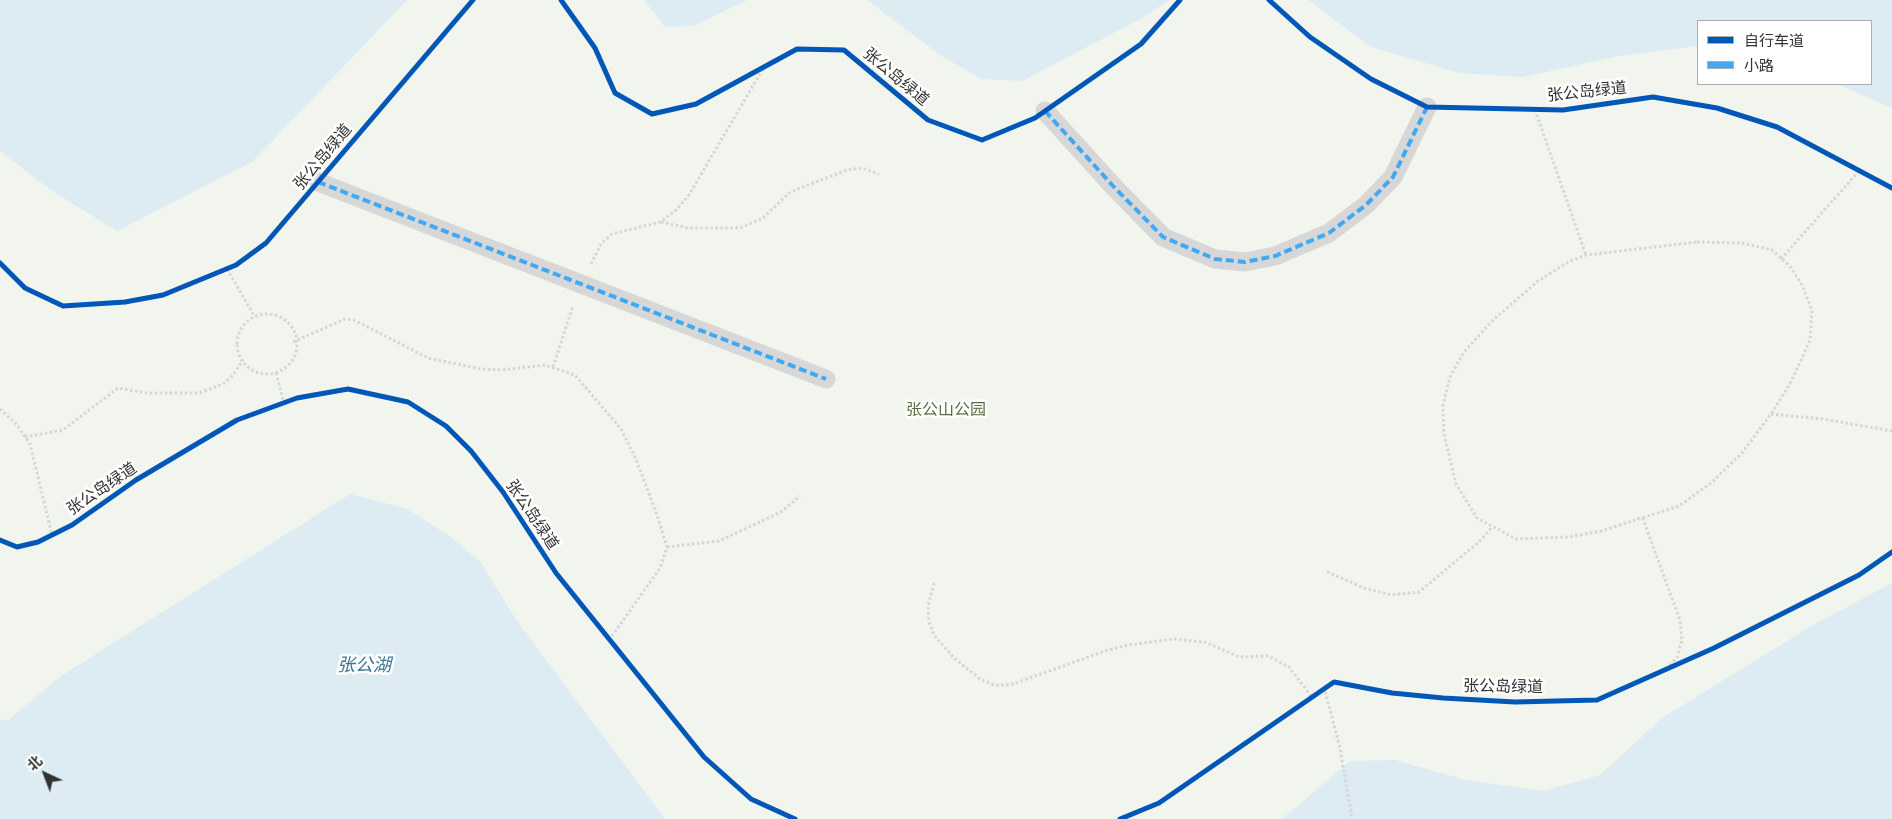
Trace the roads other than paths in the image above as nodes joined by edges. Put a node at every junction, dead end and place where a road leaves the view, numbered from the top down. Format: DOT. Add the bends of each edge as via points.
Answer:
graph roads {
  1 [pos="1427,107"];
  2 [pos="1044,111"];
  3 [pos="318,182"];
  4 [pos="826,379"];
  1 -- 2 [label="street" via="1393,177 1366,205 1329,233 1275,256 1246,262 1215,259 1164,237"];
  3 -- 4 [label="street"];
}
